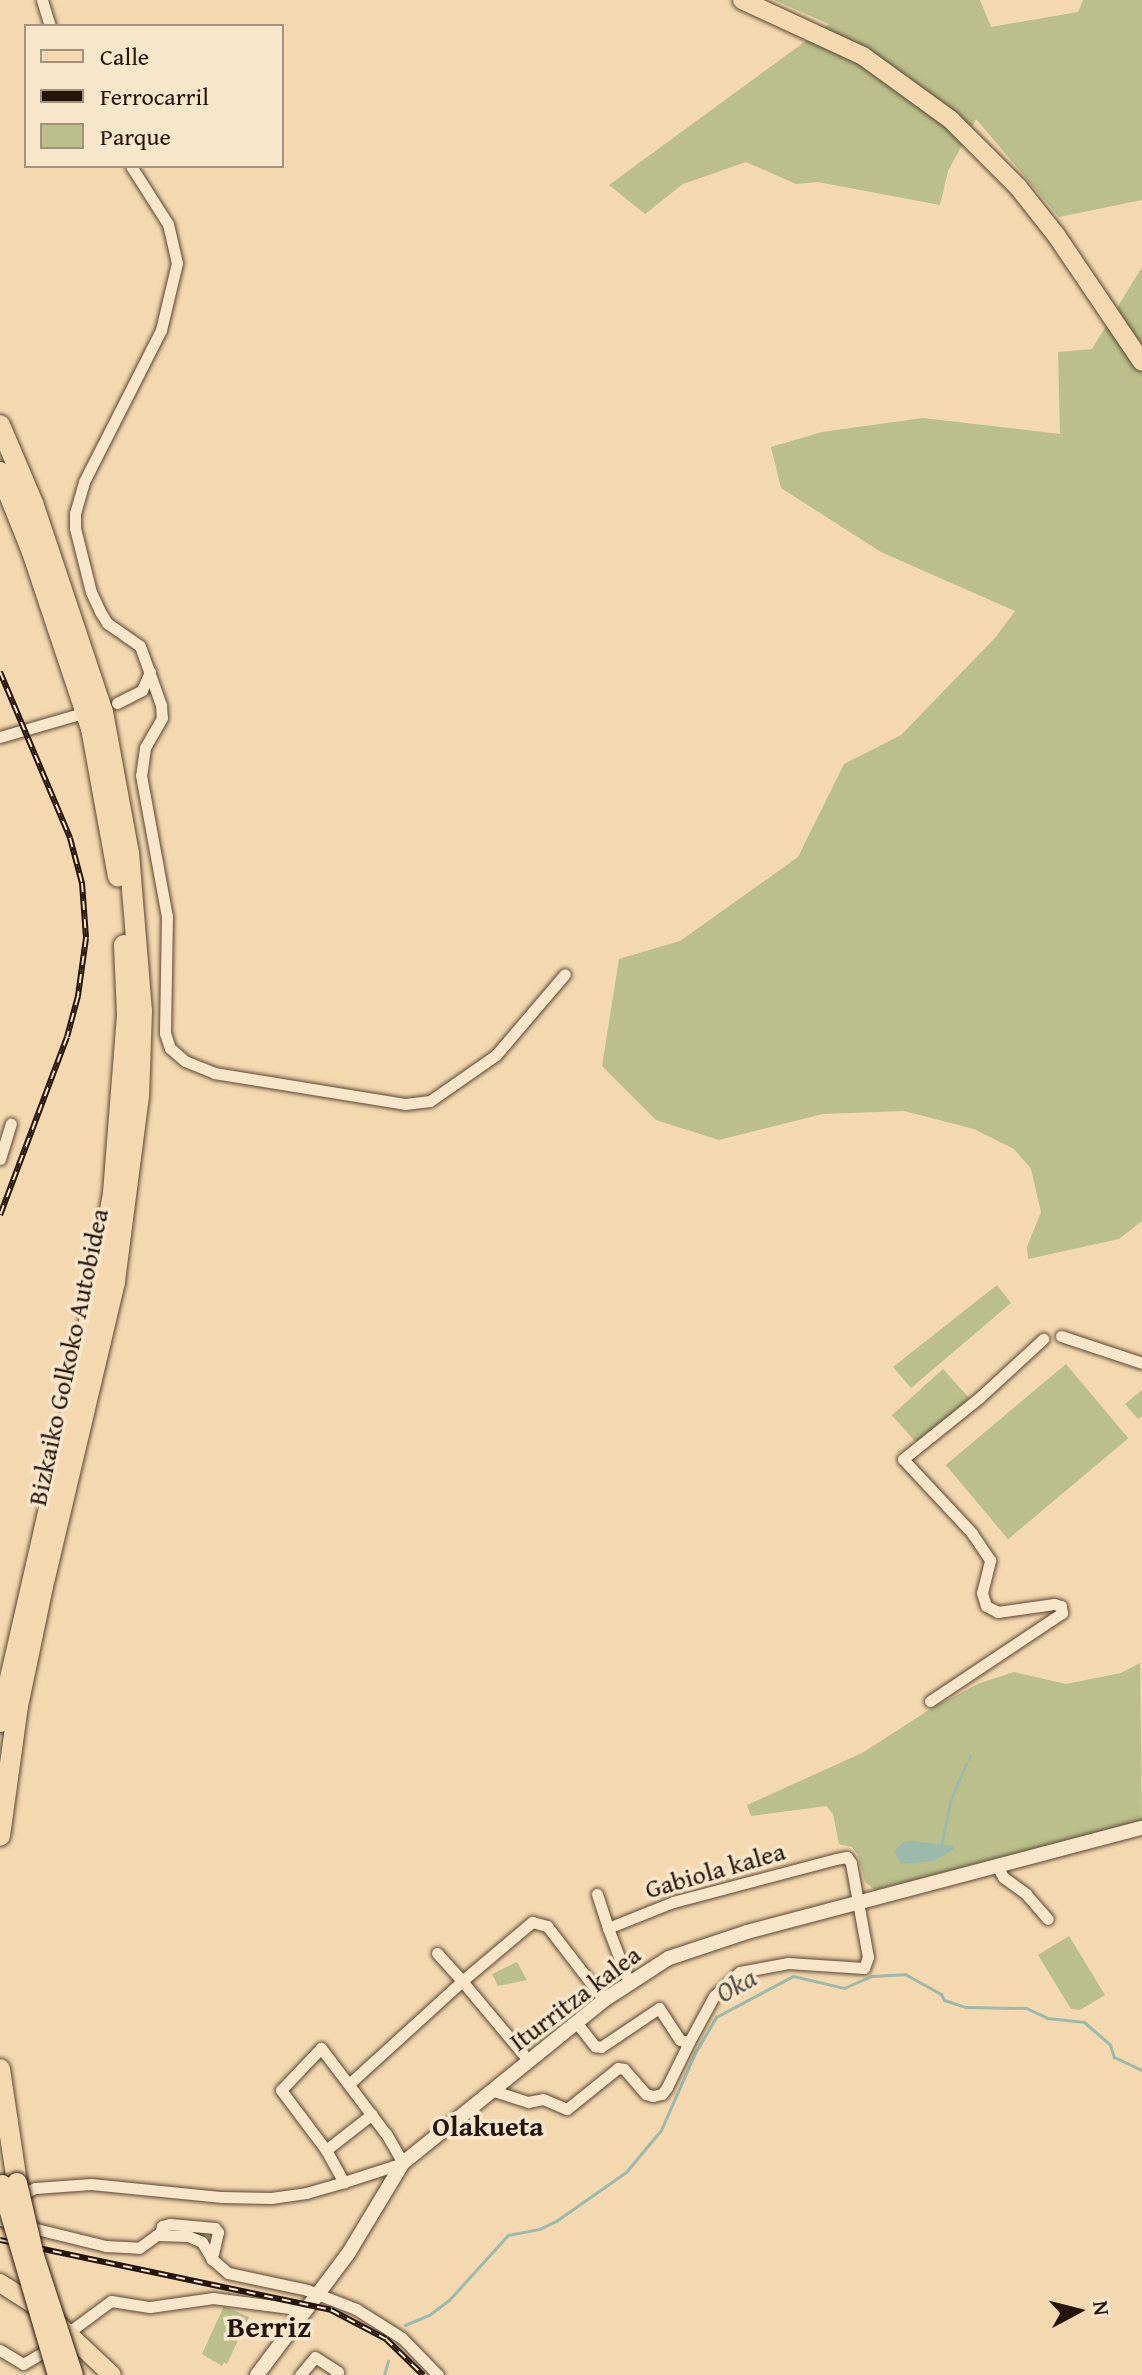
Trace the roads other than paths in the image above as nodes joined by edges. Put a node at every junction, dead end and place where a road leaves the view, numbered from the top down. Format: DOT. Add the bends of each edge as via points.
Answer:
graph roads {
  1 [pos="42,0"];
  2 [pos="742,0"];
  3 [pos="49,24"];
  4 [pos="132,168"];
  5 [pos="1142,362"];
  6 [pos="0,425"];
  7 [pos="0,472"];
  8 [pos="150,672"];
  9 [pos="142,690"];
  10 [pos="117,703"];
  11 [pos="161,705"];
  12 [pos="76,715"];
  13 [pos="1,737"];
  14 [pos="565,974"];
  15 [pos="11,1124"];
  16 [pos="0,1159"];
  17 [pos="1061,1336"];
  18 [pos="1043,1339"];
  19 [pos="1142,1363"];
  20 [pos="930,1701"];
  21 [pos="0,1722"];
  22 [pos="1142,1828"];
  23 [pos="0,1836"];
  24 [pos="997,1866"];
  25 [pos="597,1894"];
  26 [pos="860,1902"];
  27 [pos="1048,1919"];
  28 [pos="608,1928"];
  29 [pos="437,1953"];
  30 [pos="462,1981"];
  31 [pos="629,1983"];
  32 [pos="604,2000"];
  33 [pos="576,2022"];
  34 [pos="689,2042"];
  35 [pos="529,2061"];
  36 [pos="0,2069"];
  37 [pos="349,2084"];
  38 [pos="494,2091"];
  39 [pos="372,2114"];
  40 [pos="326,2150"];
  41 [pos="403,2163"];
  42 [pos="344,2182"];
  43 [pos="5,2187"];
  44 [pos="0,2220"];
  45 [pos="160,2234"];
  46 [pos="212,2259"];
  47 [pos="3,2290"];
  48 [pos="318,2293"];
  49 [pos="305,2310"];
  50 [pos="71,2333"];
  51 [pos="0,2350"];
  52 [pos="45,2351"];
  53 [pos="59,2375"];
  54 [pos="73,2375"];
  55 [pos="112,2375"];
  56 [pos="257,2375"];
  57 [pos="300,2375"];
  58 [pos="336,2375"];
  59 [pos="438,2375"];
  1 -- 3 [label="street"];
  2 -- 5 [label="main road" via="863,56 951,120 1018,187 1056,235"];
  4 -- 8 [label="street" via="168,224 177,263 161,330 84,482 75,528 101,613 140,646"];
  6 -- 23 [label="highway, Bizkaiko Golkoko Autobidea" via="33,503 103,712 129,853 142,1011 139,1096 115,1282 18,1706"];
  7 -- 21 [label="highway, Bizkaiko Golkoko Autobidea" via="91,728 116,859 127,1014 113,1193 98,1285"];
  8 -- 9 [label="street"];
  8 -- 11 [label="street"];
  9 -- 10 [label="street"];
  9 -- 11 [label="street"];
  11 -- 14 [label="street" via="162,718 145,748 141,775 167,916 165,1033 170,1048 185,1061 214,1073 343,1095 405,1104 430,1101 496,1055"];
  12 -- 13 [label="street"];
  15 -- 16 [label="street"];
  17 -- 19 [label="street"];
  18 -- 20 [label="street" via="903,1459 990,1560 982,1593 986,1606 998,1612 1054,1604 1062,1613"];
  22 -- 24 [label="street, Iturritza kalea"];
  24 -- 26 [label="street, Iturritza kalea"];
  24 -- 27 [label="street"];
  25 -- 28 [label="street"];
  26 -- 28 [label="street, Gabiola kalea" via="847,1857 673,1902"];
  26 -- 31 [label="street, Iturritza kalea" via="695,1947"];
  26 -- 34 [label="street" via="868,1957 864,1968 788,1963 740,1972 714,1996"];
  28 -- 31 [label="street"];
  29 -- 30 [label="street"];
  30 -- 32 [label="street" via="532,1922 547,1926"];
  30 -- 35 [label="street"];
  30 -- 37 [label="street"];
  31 -- 32 [label="street, Iturritza kalea"];
  32 -- 33 [label="street, Iturritza kalea"];
  33 -- 34 [label="street" via="601,2047 659,2008 680,2040"];
  33 -- 35 [label="street, Iturritza kalea"];
  34 -- 38 [label="street" via="662,2094 646,2094 618,2068 567,2109"];
  35 -- 38 [label="street, Iturritza kalea"];
  36 -- 43 [label="highway"];
  37 -- 39 [label="street"];
  37 -- 40 [label="street" via="321,2048 281,2090"];
  38 -- 41 [label="street, Iturritza kalea"];
  39 -- 40 [label="street"];
  39 -- 41 [label="street"];
  40 -- 42 [label="street"];
  41 -- 42 [label="street"];
  41 -- 48 [label="street, Iturritza kalea"];
  42 -- 43 [label="street" via="271,2198 91,2184"];
  43 -- 53 [label="highway, bridge" via="20,2258"];
  43 -- 54 [label="highway, bridge"];
  44 -- 45 [label="street" via="106,2246 139,2248"];
  45 -- 46 [label="street" via="202,2242"];
  45 -- 46 [label="street" via="162,2226 170,2224 215,2228"];
  46 -- 48 [label="street" via="228,2273"];
  47 -- 50 [label="main road"];
  48 -- 49 [label="street, Iturritza kalea"];
  48 -- 59 [label="street" via="381,2323"];
  49 -- 50 [label="street" via="213,2298 150,2307 111,2301"];
  49 -- 56 [label="street, Iturritza kalea"];
  50 -- 52 [label="street"];
  50 -- 55 [label="main road"];
  51 -- 52 [label="street" via="23,2364"];
  52 -- 53 [label="street"];
  57 -- 58 [label="street" via="315,2357"];
}
